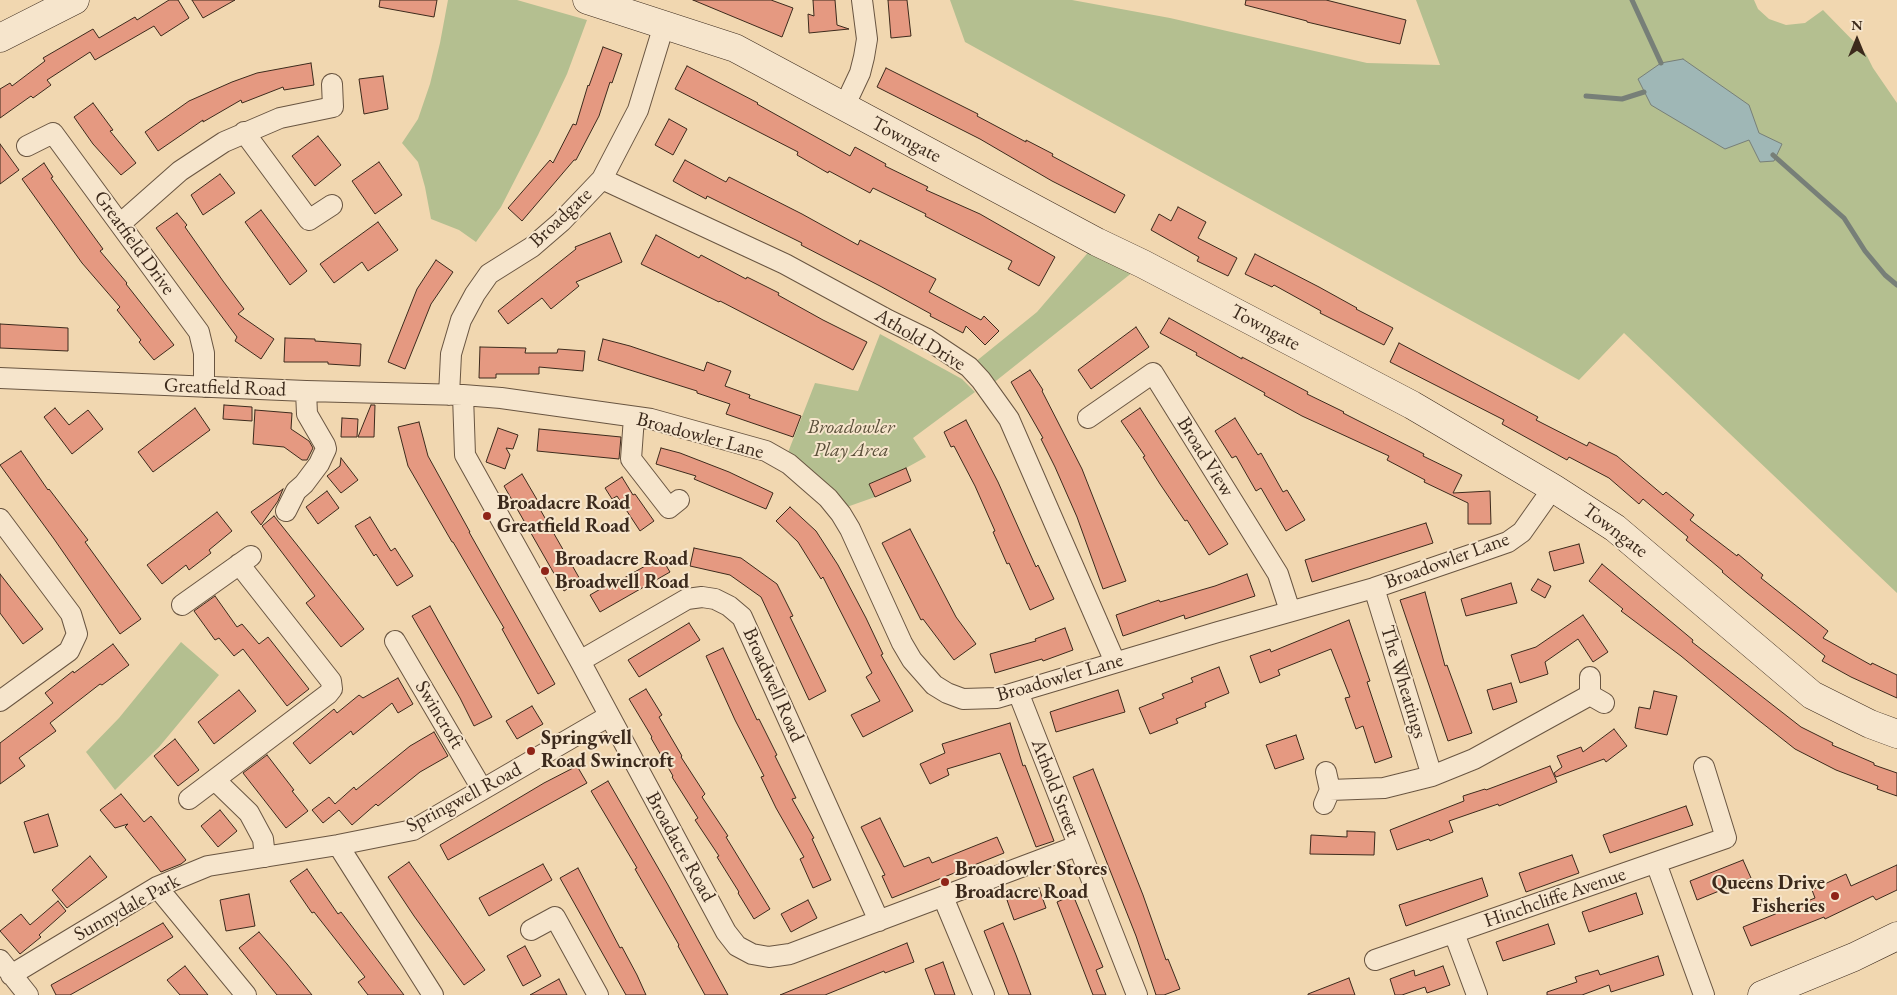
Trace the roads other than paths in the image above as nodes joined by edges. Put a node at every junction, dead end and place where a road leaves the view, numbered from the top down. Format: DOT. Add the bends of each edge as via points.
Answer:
graph roads {
  1 [pos="75,0"];
  2 [pos="587,0"];
  3 [pos="862,0"];
  4 [pos="664,25"];
  5 [pos="0,38"];
  6 [pos="332,84"];
  7 [pos="844,107"];
  8 [pos="244,132"];
  9 [pos="27,146"];
  10 [pos="602,179"];
  11 [pos="332,205"];
  12 [pos="120,224"];
  13 [pos="0,378"];
  14 [pos="204,387"];
  15 [pos="306,391"];
  16 [pos="456,395"];
  17 [pos="634,417"];
  18 [pos="1088,418"];
  19 [pos="1553,488"];
  20 [pos="679,500"];
  21 [pos="286,511"];
  22 [pos="0,518"];
  23 [pos="1374,588"];
  24 [pos="182,606"];
  25 [pos="1290,612"];
  26 [pos="395,641"];
  27 [pos="580,660"];
  28 [pos="1115,662"];
  29 [pos="1018,692"];
  30 [pos="1595,692"];
  31 [pos="0,701"];
  32 [pos="609,716"];
  33 [pos="1897,734"];
  34 [pos="1704,767"];
  35 [pos="1432,776"];
  36 [pos="215,780"];
  37 [pos="1327,788"];
  38 [pos="482,789"];
  39 [pos="189,799"];
  40 [pos="338,846"];
  41 [pos="1077,846"];
  42 [pos="265,858"];
  43 [pos="1656,863"];
  44 [pos="157,887"];
  45 [pos="943,897"];
  46 [pos="879,921"];
  47 [pos="531,930"];
  48 [pos="1454,933"];
  49 [pos="1897,936"];
  50 [pos="1375,960"];
  51 [pos="6,967"];
  52 [pos="28,995"];
  53 [pos="246,995"];
  54 [pos="433,995"];
  55 [pos="598,995"];
  56 [pos="984,995"];
  57 [pos="1136,995"];
  58 [pos="1477,995"];
  59 [pos="1704,995"];
  60 [pos="1762,995"];
  1 -- 5 [label="street"];
  2 -- 4 [label="street, Towngate"];
  3 -- 7 [label="street" via="867,39 864,57"];
  4 -- 7 [label="street, Towngate" via="734,48"];
  4 -- 10 [label="street, Broadgate" via="638,110"];
  6 -- 8 [label="street" via="333,107 280,118"];
  7 -- 19 [label="street, Towngate" via="1412,405"];
  8 -- 11 [label="street" via="309,220"];
  8 -- 12 [label="street" via="186,167"];
  9 -- 12 [label="street, Greatfield Drive" via="53,133"];
  10 -- 16 [label="street, Broadgate" via="562,222 489,274 475,294 461,320 451,354"];
  10 -- 28 [label="street, Athold Drive" via="785,264 927,339 969,367 1009,419"];
  12 -- 14 [label="street, Greatfield Drive" via="199,332 204,354"];
  13 -- 14 [label="street, Greatfield Road"];
  14 -- 15 [label="street, Greatfield Road"];
  15 -- 16 [label="street, Greatfield Road"];
  15 -- 21 [label="street" via="307,414 326,449"];
  16 -- 17 [label="street, Broadowler Lane" via="501,398"];
  16 -- 27 [label="street, Broadacre Road" via="465,455"];
  17 -- 20 [label="street" via="631,459 669,508"];
  17 -- 29 [label="street, Broadowler Lane" via="766,451 789,464 828,498 841,514 902,643 934,685 963,699 997,698"];
  18 -- 25 [label="street, Broad View" via="1153,373 1278,574"];
  19 -- 23 [label="street, Broadowler Lane" via="1522,532 1508,542"];
  19 -- 33 [label="street, Towngate" via="1615,528 1812,695"];
  22 -- 31 [label="street" via="71,614 77,634 69,651"];
  23 -- 25 [label="street, Broadowler Lane"];
  23 -- 35 [label="street, The Wheatings"];
  24 -- 36 [label="street" via="245,560 331,682 332,689 328,694"];
  25 -- 28 [label="street, Broadowler Lane"];
  26 -- 38 [label="street, Swincroft"];
  27 -- 32 [label="street, Broadacre Road"];
  27 -- 46 [label="street, Broadwell Road" via="687,599 702,597 716,600 742,617"];
  28 -- 29 [label="street, Broadowler Lane"];
  29 -- 41 [label="street, Athold Street"];
  30 -- 35 [label="street" via="1474,759"];
  32 -- 38 [label="street, Springwell Road"];
  32 -- 46 [label="street, Broadacre Road" via="726,932 737,946 752,954 769,957 790,954"];
  34 -- 43 [label="street, Hinchcliffe Avenue" via="1726,838"];
  35 -- 37 [label="street" via="1384,788"];
  36 -- 39 [label="street"];
  36 -- 42 [label="street" via="249,813 263,839"];
  38 -- 40 [label="street, Springwell Road" via="413,830"];
  40 -- 42 [label="street, Sunnydale Park"];
  40 -- 54 [label="street"];
  41 -- 45 [label="street, Broadacre Road"];
  41 -- 57 [label="street, Athold Street"];
  42 -- 44 [label="street, Sunnydale Park" via="208,866"];
  43 -- 48 [label="street, Hinchcliffe Avenue"];
  43 -- 59 [label="street"];
  44 -- 51 [label="street, Sunnydale Park"];
  44 -- 53 [label="street"];
  45 -- 46 [label="street, Broadacre Road"];
  45 -- 56 [label="street"];
  47 -- 55 [label="street" via="555,917"];
  48 -- 50 [label="street, Hinchcliffe Avenue"];
  48 -- 58 [label="street"];
  49 -- 60 [label="street"];
  51 -- 52 [label="street, Sunnydale Park"];
}
